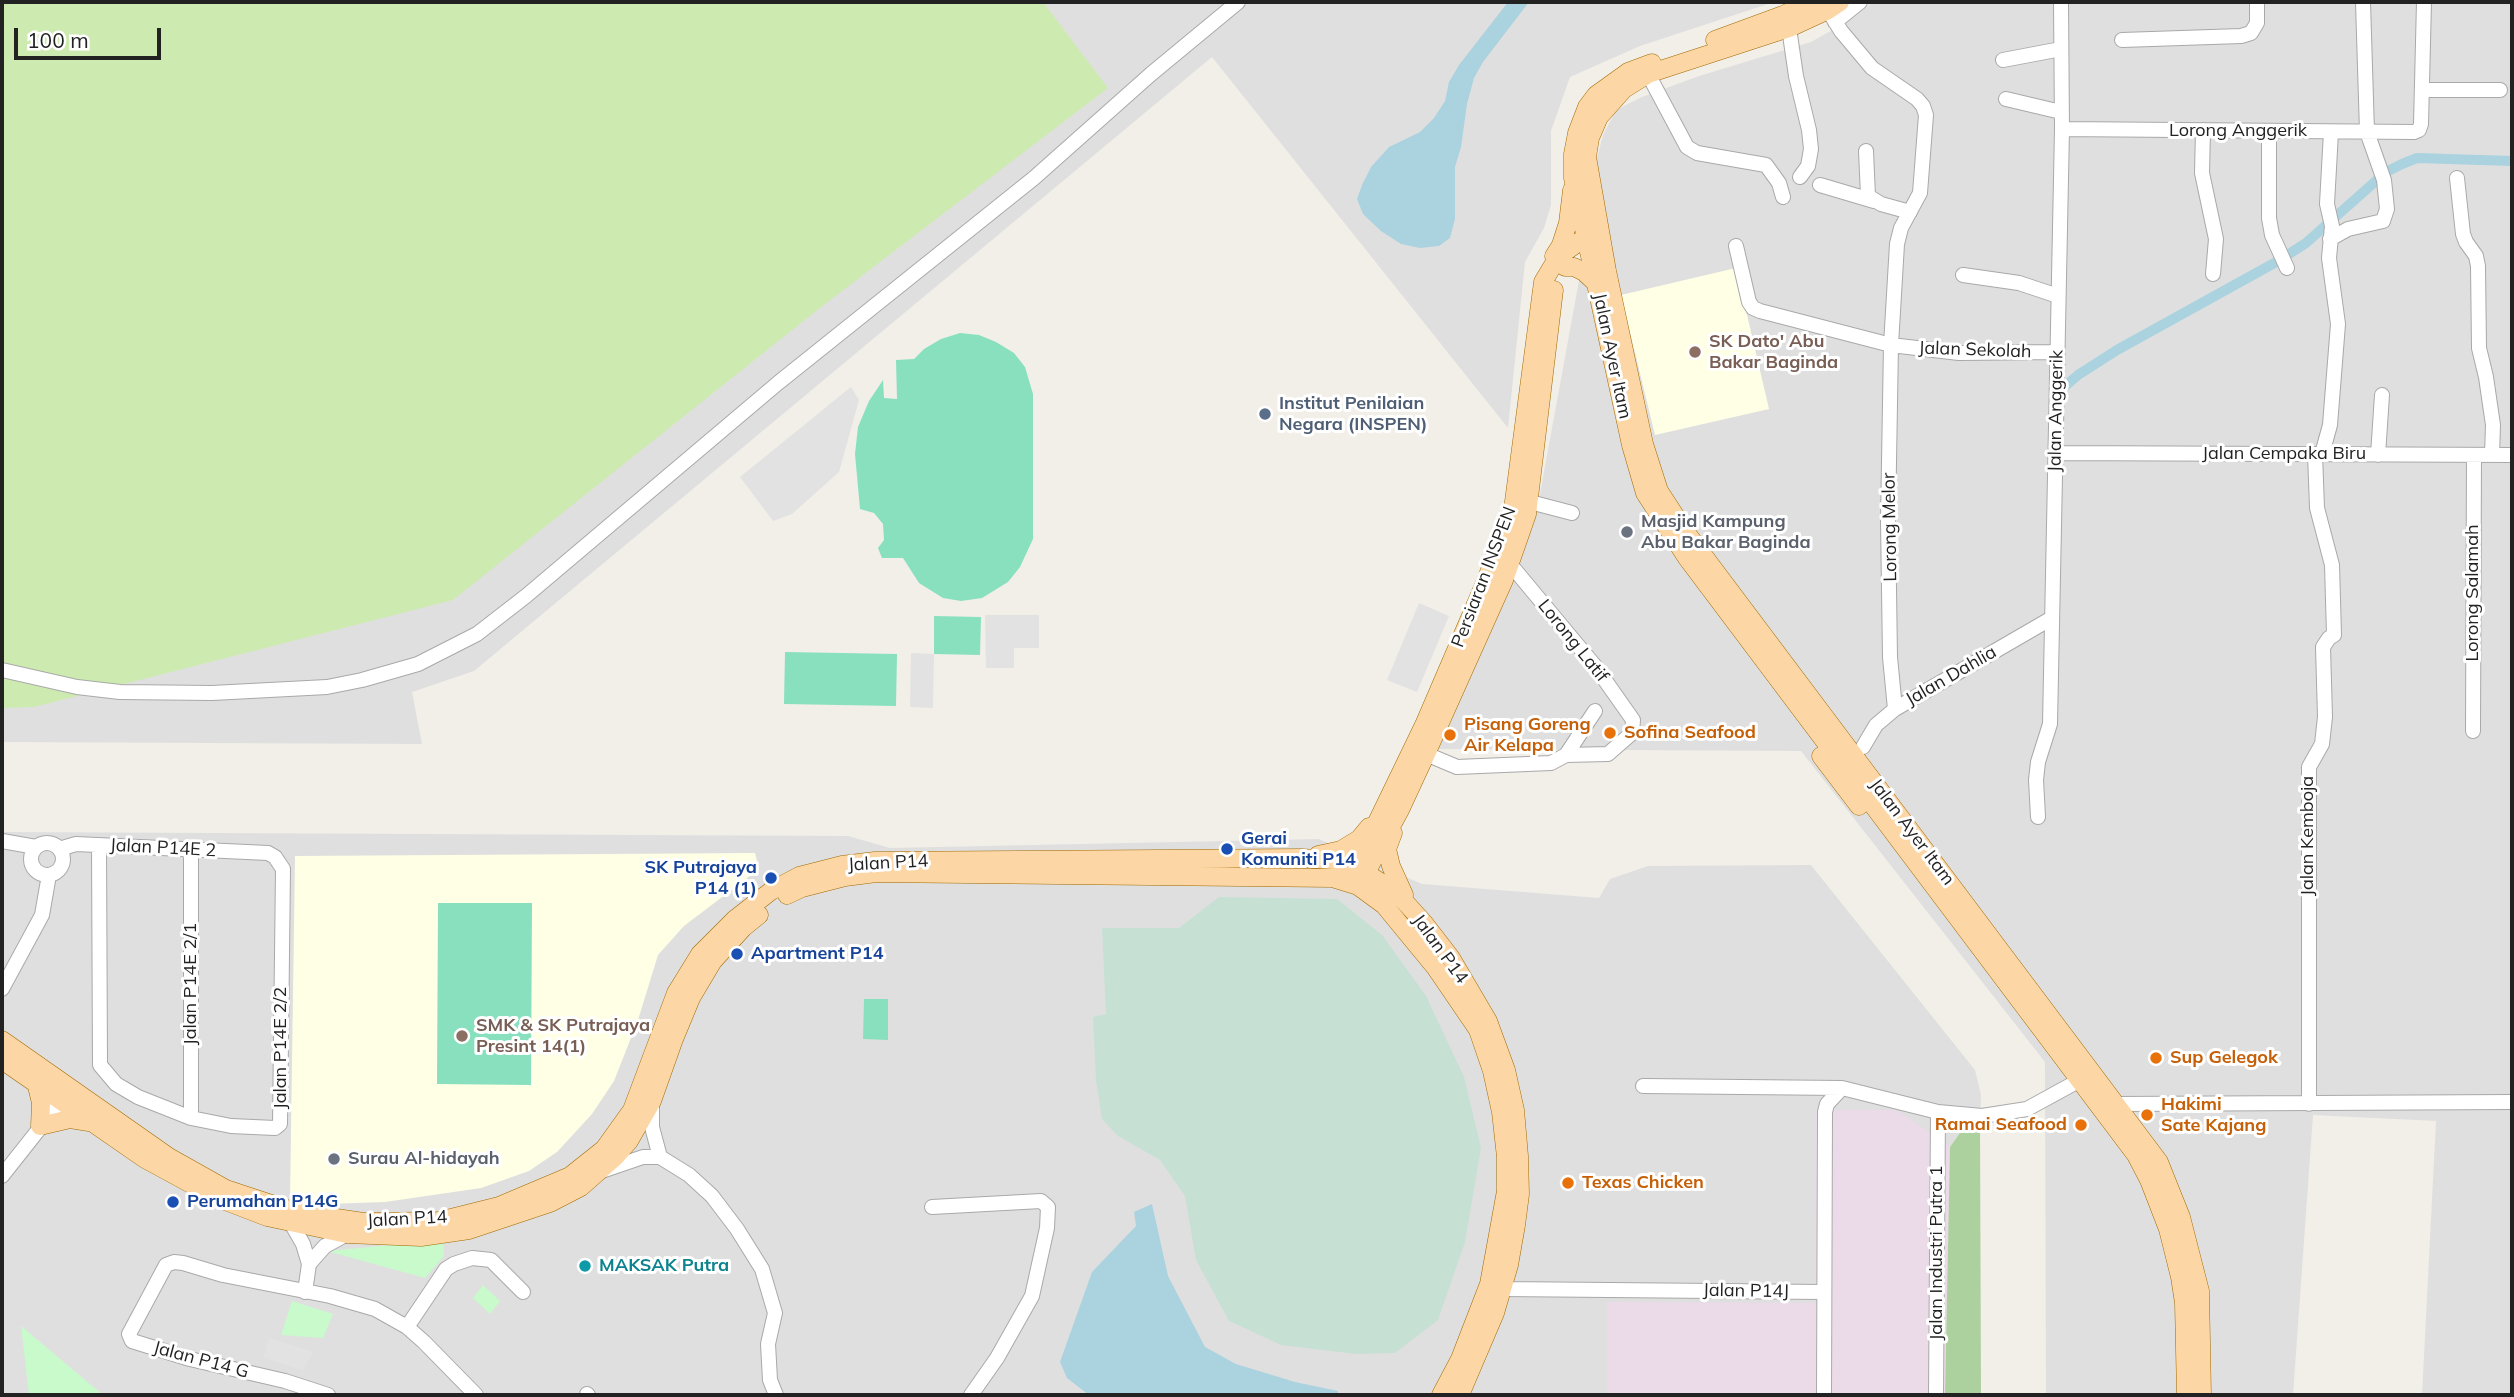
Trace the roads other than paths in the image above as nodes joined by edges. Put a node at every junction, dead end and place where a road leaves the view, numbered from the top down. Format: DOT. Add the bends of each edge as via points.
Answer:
graph roads {
  1 [pos="1238,2"];
  2 [pos="1811,2"];
  3 [pos="1860,2"];
  4 [pos="2061,2"];
  5 [pos="2257,2"];
  6 [pos="2363,2"];
  7 [pos="2424,2"];
  8 [pos="1834,11"];
  9 [pos="1789,28"];
  10 [pos="2122,40"];
  11 [pos="2061,50"];
  12 [pos="2003,60"];
  13 [pos="1648,74"];
  14 [pos="2422,90"];
  15 [pos="2500,90"];
  16 [pos="2006,99"];
  17 [pos="2061,112"];
  18 [pos="2062,130"];
  19 [pos="2203,130"];
  20 [pos="2269,131"];
  21 [pos="2331,132"];
  22 [pos="2367,132"];
  23 [pos="1866,151"];
  24 [pos="1800,177"];
  25 [pos="1573,178"];
  26 [pos="2457,178"];
  27 [pos="1821,185"];
  28 [pos="1783,197"];
  29 [pos="1874,201"];
  30 [pos="1910,212"];
  31 [pos="2330,226"];
  32 [pos="1595,240"];
  33 [pos="1736,246"];
  34 [pos="2284,263"];
  35 [pos="1565,267"];
  36 [pos="2213,274"];
  37 [pos="1963,275"];
  38 [pos="1602,277"];
  39 [pos="1544,282"];
  40 [pos="2057,296"];
  41 [pos="1891,345"];
  42 [pos="2057,352"];
  43 [pos="2382,395"];
  44 [pos="2055,453"];
  45 [pos="2319,454"];
  46 [pos="2378,455"];
  47 [pos="2474,455"];
  48 [pos="2493,455"];
  49 [pos="2512,455"];
  50 [pos="1530,502"];
  51 [pos="1572,513"];
  52 [pos="1710,562"];
  53 [pos="1510,564"];
  54 [pos="2052,618"];
  55 [pos="2,670"];
  56 [pos="1895,709"];
  57 [pos="1594,711"];
  58 [pos="2473,730"];
  59 [pos="1863,747"];
  60 [pos="1426,754"];
  61 [pos="1566,755"];
  62 [pos="1391,811"];
  63 [pos="2038,817"];
  64 [pos="2,841"];
  65 [pos="99,845"];
  66 [pos="36,847"];
  67 [pos="60,849"];
  68 [pos="191,850"];
  69 [pos="268,853"];
  70 [pos="1301,858"];
  71 [pos="1935,862"];
  72 [pos="49,875"];
  73 [pos="1357,877"];
  74 [pos="1423,923"];
  75 [pos="2,989"];
  76 [pos="2,1025"];
  77 [pos="5,1049"];
  78 [pos="2080,1080"];
  79 [pos="36,1082"];
  80 [pos="1643,1086"];
  81 [pos="1805,1087"];
  82 [pos="1842,1088"];
  83 [pos="67,1095"];
  84 [pos="652,1101"];
  85 [pos="2512,1102"];
  86 [pos="2309,1104"];
  87 [pos="2111,1108"];
  88 [pos="1825,1112"];
  89 [pos="1938,1112"];
  90 [pos="191,1118"];
  91 [pos="93,1122"];
  92 [pos="40,1126"];
  93 [pos="660,1157"];
  94 [pos="601,1171"];
  95 [pos="2,1176"];
  96 [pos="932,1207"];
  97 [pos="291,1223"];
  98 [pos="347,1234"];
  99 [pos="309,1264"];
  100 [pos="1496,1287"];
  101 [pos="305,1292"];
  102 [pos="523,1292"];
  103 [pos="1823,1292"];
  104 [pos="407,1327"];
  105 [pos="328,1395"];
  106 [pos="476,1395"];
  107 [pos="776,1395"];
  108 [pos="971,1395"];
  109 [pos="1441,1395"];
  110 [pos="1460,1395"];
  111 [pos="1824,1395"];
  112 [pos="1936,1395"];
  113 [pos="2186,1395"];
  114 [pos="2202,1395"];
  1 -- 55 [label="street" via="1034,178 778,383 477,634 418,664 327,687 120,692"];
  2 -- 25 [label="main road" via="1609,83 1587,107 1577,133"];
  3 -- 8 [label="street"];
  4 -- 11 [label="street, Jalan Anggerik"];
  5 -- 10 [label="street" via="2257,23 2251,33 2241,36"];
  6 -- 22 [label="street"];
  7 -- 14 [label="street"];
  8 -- 9 [label="main road"];
  8 -- 30 [label="street, Lorong Melor" via="1872,68 1923,106 1920,193"];
  9 -- 13 [label="main road"];
  9 -- 24 [label="street" via="1811,149"];
  11 -- 12 [label="street"];
  11 -- 17 [label="street, Jalan Anggerik"];
  13 -- 28 [label="street" via="1687,147 1766,166"];
  13 -- 32 [label="main road" via="1610,103 1590,138 1587,157"];
  14 -- 15 [label="street"];
  14 -- 22 [label="street, Lorong Anggerik" via="2419,130"];
  16 -- 17 [label="street"];
  17 -- 18 [label="street, Jalan Anggerik"];
  18 -- 19 [label="street, Lorong Anggerik"];
  18 -- 40 [label="street, Jalan Anggerik"];
  19 -- 20 [label="street, Lorong Anggerik"];
  19 -- 36 [label="street" via="2202,173 2216,239"];
  20 -- 21 [label="street, Lorong Anggerik"];
  20 -- 34 [label="street" via="2269,218"];
  21 -- 22 [label="street, Lorong Anggerik"];
  21 -- 31 [label="street, Jalan Kemboja"];
  22 -- 31 [label="street" via="2381,173 2387,209 2384,221 2348,229"];
  23 -- 29 [label="street" via="1867,191"];
  25 -- 32 [label="main road"];
  25 -- 39 [label="main road" via="1568,223"];
  26 -- 48 [label="street" via="2463,234 2478,266 2479,348 2493,425"];
  27 -- 29 [label="street"];
  29 -- 30 [label="street"];
  30 -- 41 [label="street, Lorong Melor" via="1897,244"];
  31 -- 45 [label="street, Jalan Kemboja" via="2329,258 2338,324 2330,425"];
  32 -- 35 [label="main road"];
  32 -- 38 [label="main road"];
  32 -- 39 [label="main road, Persiaran INSPEN" via="1558,257"];
  33 -- 41 [label="street, Jalan Sekolah" via="1753,308"];
  35 -- 38 [label="main road"];
  35 -- 50 [label="main road, Persiaran INSPEN" via="1555,286"];
  37 -- 40 [label="street" via="2018,283"];
  38 -- 52 [label="main road, Jalan Ayer Itam" via="1651,471 1659,491"];
  38 -- 78 [label="main road, Jalan Ayer Itam" via="1631,445 1645,494 1747,638 1756,664 1839,781 1910,869 1937,890"];
  39 -- 62 [label="main road, Persiaran INSPEN" via="1513,509"];
  40 -- 42 [label="street, Jalan Anggerik"];
  41 -- 42 [label="street, Jalan Sekolah" via="1959,353"];
  41 -- 56 [label="street, Lorong Melor" via="1888,521"];
  42 -- 44 [label="street, Jalan Anggerik"];
  43 -- 46 [label="street"];
  44 -- 45 [label="street, Jalan Cempaka Biru"];
  44 -- 54 [label="street, Jalan Anggerik"];
  45 -- 46 [label="street, Jalan Cempaka Biru"];
  45 -- 86 [label="street, Jalan Kemboja" via="2317,508 2332,565 2334,635 2323,647 2322,744 2309,767"];
  46 -- 47 [label="street, Jalan Cempaka Biru"];
  47 -- 48 [label="street, Jalan Cempaka Biru"];
  47 -- 58 [label="street, Lorong Salamah"];
  48 -- 49 [label="street, Jalan Cempaka Biru"];
  50 -- 51 [label="street"];
  50 -- 53 [label="main road, Persiaran INSPEN"];
  52 -- 59 [label="main road"];
  52 -- 71 [label="main road, Jalan Ayer Itam"];
  53 -- 60 [label="main road, Persiaran INSPEN"];
  53 -- 61 [label="street, Lorong Latif" via="1595,666 1633,720 1632,733 1608,754"];
  54 -- 56 [label="street, Jalan Dahlia"];
  54 -- 63 [label="street, Jalan Anggerik" via="2050,723 2038,762"];
  56 -- 59 [label="street, Jalan Dahlia" via="1876,725"];
  57 -- 61 [label="street"];
  59 -- 71 [label="main road"];
  60 -- 61 [label="street" via="1469,768 1551,764"];
  60 -- 62 [label="main road, Persiaran INSPEN"];
  62 -- 70 [label="main road" via="1341,850"];
  62 -- 73 [label="main road"];
  62 -- 74 [label="main road" via="1387,849 1391,870"];
  64 -- 66 [label="street"];
  65 -- 67 [label="street, Jalan P14E 2"];
  65 -- 68 [label="street, Jalan P14E 2"];
  65 -- 90 [label="street, Jalan P14E 2/2" via="100,1065 116,1084 138,1097"];
  66 -- 67 [label="street" via="48,843"];
  66 -- 72 [label="street" via="31,863 37,872"];
  67 -- 72 [label="street" via="63,862"];
  68 -- 69 [label="street, Jalan P14E 2"];
  68 -- 90 [label="street, Jalan P14E 2/1"];
  69 -- 90 [label="street, Jalan P14E 2/2" via="282,869 280,1124 275,1128 242,1127"];
  70 -- 73 [label="main road, Jalan P14" via="1334,860"];
  70 -- 83 [label="main road, Jalan P14" via="875,861 799,876 743,913 700,954 676,993 632,1110 604,1150 570,1176 499,1206 439,1221 363,1222 296,1212 226,1189"];
  71 -- 87 [label="main road, Jalan Ayer Itam"];
  72 -- 75 [label="street" via="42,915"];
  73 -- 74 [label="main road, Jalan P14" via="1396,892"];
  73 -- 84 [label="main road, Jalan P14" via="876,873 802,888 750,922 713,961 691,998"];
  73 -- 100 [label="main road, Jalan P14" via="1436,967 1478,1030 1492,1071 1506,1157"];
  74 -- 100 [label="main road, Jalan P14" via="1451,958 1488,1021 1515,1110 1520,1194 1509,1265"];
  76 -- 77 [label="main road"];
  77 -- 79 [label="main road, Jalan P14"];
  77 -- 83 [label="main road, Jalan P14"];
  78 -- 87 [label="main road, Jalan Ayer Itam"];
  78 -- 89 [label="street" via="2026,1109 1982,1116"];
  79 -- 83 [label="main road, Jalan P14"];
  79 -- 92 [label="main road"];
  80 -- 81 [label="street"];
  81 -- 82 [label="street"];
  81 -- 88 [label="street"];
  82 -- 88 [label="street"];
  82 -- 89 [label="street"];
  83 -- 91 [label="main road, Jalan P14"];
  83 -- 92 [label="street"];
  84 -- 93 [label="street" via="652,1127"];
  84 -- 94 [label="main road, Jalan P14" via="629,1141"];
  85 -- 86 [label="street"];
  86 -- 87 [label="street"];
  87 -- 113 [label="main road" via="2168,1228 2184,1303"];
  87 -- 114 [label="main road, Jalan Ayer Itam" via="2159,1162 2181,1216 2200,1291"];
  88 -- 103 [label="street"];
  89 -- 112 [label="street, Jalan Industri Putra 1"];
  91 -- 92 [label="main road" via="70,1119"];
  91 -- 97 [label="main road, Jalan P14" via="145,1159 215,1197"];
  92 -- 95 [label="street"];
  93 -- 94 [label="street" via="643,1157"];
  93 -- 107 [label="street" via="712,1196 762,1269 775,1313 768,1344 770,1380"];
  94 -- 98 [label="main road, Jalan P14" via="550,1203 469,1230 421,1237"];
  96 -- 108 [label="street" via="1041,1201 1048,1207 1048,1228 1032,1296"];
  97 -- 98 [label="main road, Jalan P14"];
  97 -- 99 [label="street"];
  98 -- 99 [label="street" via="326,1246"];
  99 -- 101 [label="street"];
  100 -- 103 [label="street, Jalan P14J"];
  100 -- 109 [label="main road, Jalan P14"];
  100 -- 110 [label="main road, Jalan P14" via="1481,1347"];
  101 -- 104 [label="street, Jalan P14 G" via="375,1309"];
  101 -- 105 [label="street, Jalan P14 G" via="174,1262 166,1265 130,1338 190,1359"];
  102 -- 104 [label="street" via="491,1260 472,1258 446,1269"];
  103 -- 111 [label="street"];
  104 -- 106 [label="street, Jalan P14 G"];
}
